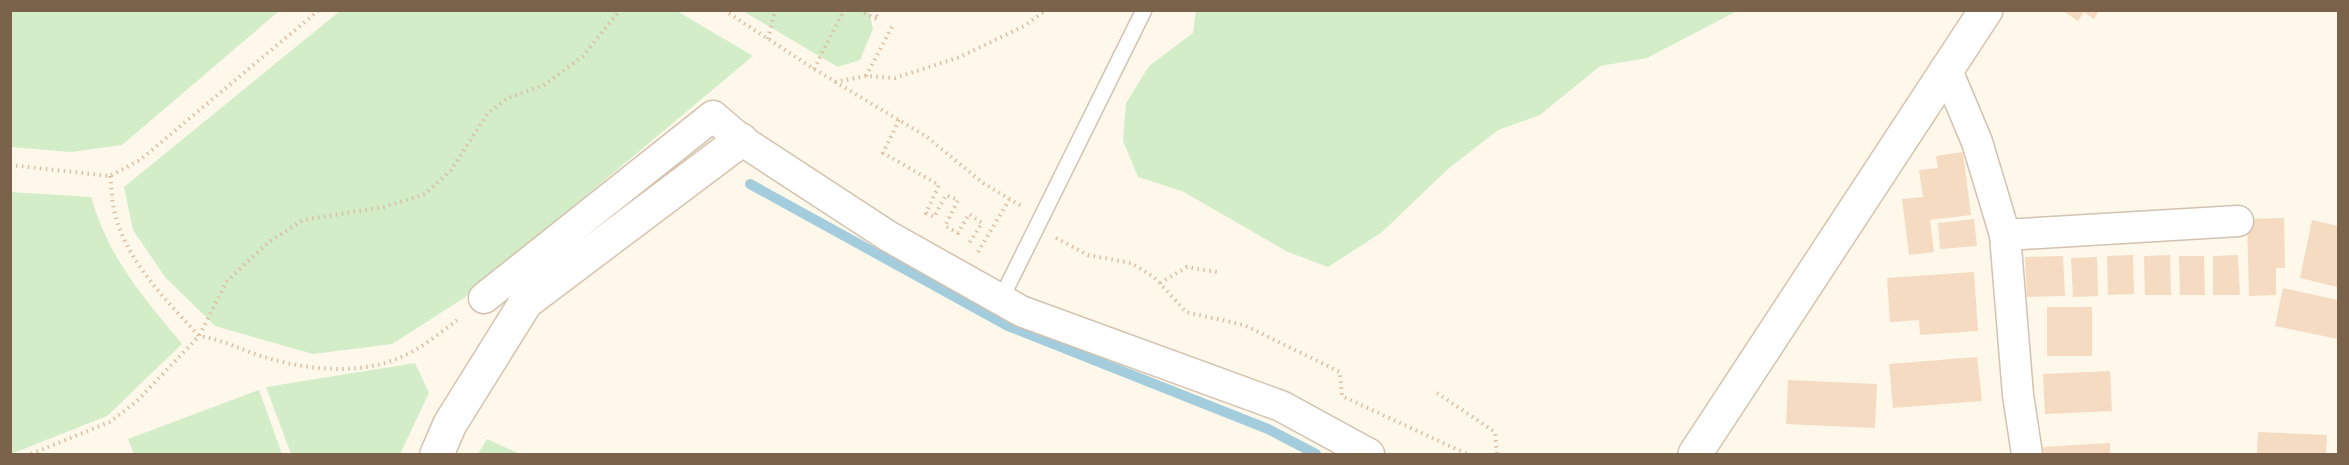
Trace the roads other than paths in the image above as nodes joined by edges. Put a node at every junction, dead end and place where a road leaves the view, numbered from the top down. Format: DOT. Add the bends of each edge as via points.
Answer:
graph roads {
  1 [pos="1144,10"];
  2 [pos="1986,10"];
  3 [pos="1946,68"];
  4 [pos="741,140"];
  5 [pos="2238,220"];
  6 [pos="2005,235"];
  7 [pos="484,298"];
  8 [pos="1001,299"];
  9 [pos="437,454"];
  10 [pos="1369,454"];
  11 [pos="1695,454"];
  12 [pos="2026,454"];
  1 -- 8 [label="lane"];
  2 -- 3 [label="street"];
  3 -- 6 [label="street" via="1977,142"];
  3 -- 11 [label="street"];
  4 -- 7 [label="street" via="713,116"];
  4 -- 8 [label="street" via="888,236"];
  4 -- 9 [label="street" via="526,302 450,424"];
  5 -- 6 [label="street"];
  6 -- 12 [label="street"];
  8 -- 10 [label="street" via="1021,311 1281,406"];
}
